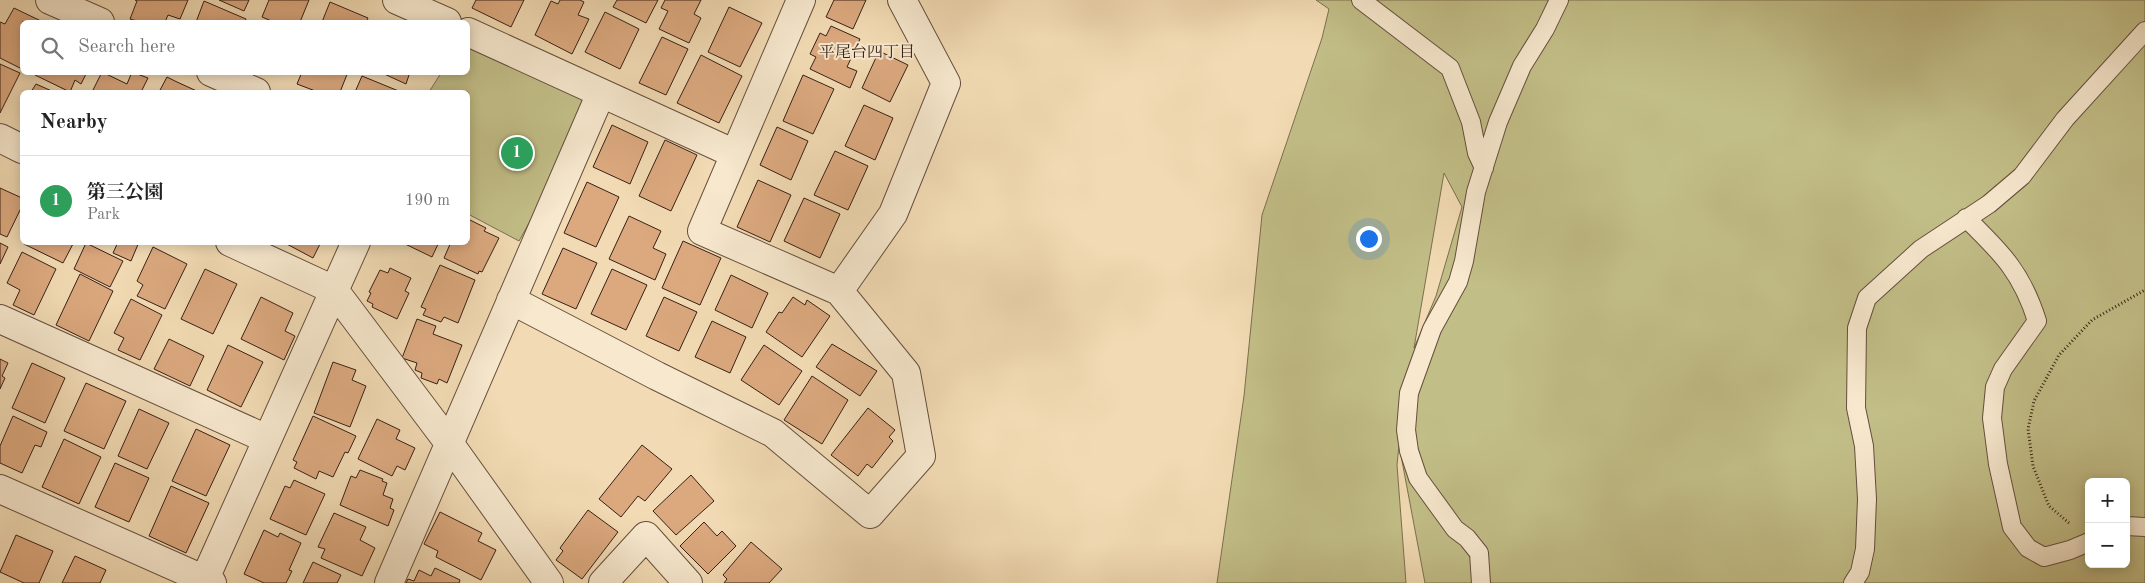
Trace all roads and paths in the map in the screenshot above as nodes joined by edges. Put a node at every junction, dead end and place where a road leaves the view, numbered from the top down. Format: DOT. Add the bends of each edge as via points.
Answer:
graph roads {
  1 [pos="50,0"];
  2 [pos="397,0"];
  3 [pos="902,0"];
  4 [pos="1361,0"];
  5 [pos="1559,0"];
  6 [pos="795,2"];
  7 [pos="95,20"];
  8 [pos="442,20"];
  9 [pos="2145,31"];
  10 [pos="470,33"];
  11 [pos="219,75"];
  12 [pos="252,90"];
  13 [pos="601,93"];
  14 [pos="0,138"];
  15 [pos="20,148"];
  16 [pos="735,154"];
  17 [pos="1484,168"];
  18 [pos="1966,218"];
  19 [pos="236,245"];
  20 [pos="355,245"];
  21 [pos="334,290"];
  22 [pos="2145,290"];
  23 [pos="839,291"];
  24 [pos="511,300"];
  25 [pos="0,319"];
  26 [pos="268,439"];
  27 [pos="449,443"];
  28 [pos="0,489"];
  29 [pos="2072,526"];
  30 [pos="2130,526"];
  31 [pos="2145,528"];
  32 [pos="2085,544"];
  33 [pos="207,582"];
  34 [pos="389,583"];
  35 [pos="549,583"];
  36 [pos="603,583"];
  37 [pos="688,583"];
  38 [pos="1481,583"];
  39 [pos="1853,583"];
  1 -- 7 [label="street"];
  2 -- 8 [label="street"];
  3 -- 23 [label="street" via="946,83 893,214"];
  4 -- 17 [label="lane" via="1450,68"];
  5 -- 17 [label="lane" via="1522,66 1498,122"];
  6 -- 16 [label="street"];
  9 -- 18 [label="lane" via="2065,118 2022,176 1989,204"];
  10 -- 13 [label="street"];
  11 -- 12 [label="street"];
  13 -- 16 [label="street"];
  13 -- 24 [label="street"];
  14 -- 15 [label="street"];
  16 -- 23 [label="street" via="702,231"];
  17 -- 38 [label="lane" via="1458,282 1432,329 1409,393 1406,430 1418,478 1455,529 1479,553"];
  18 -- 32 [label="lane" via="2008,261 2029,295 2037,322 2003,369 1995,387 1992,418 2012,527 2028,548 2044,557"];
  18 -- 39 [label="lane" via="1921,249 1867,298 1857,328 1856,408 1864,446 1867,499 1865,549 1860,572"];
  19 -- 21 [label="street"];
  20 -- 21 [label="street"];
  21 -- 26 [label="street"];
  21 -- 27 [label="street"];
  22 -- 29 [label="path" via="2092,320 2059,355 2034,401 2028,429 2033,466 2049,506"];
  23 -- 24 [label="street" via="906,373 921,456 870,514 773,433"];
  24 -- 27 [label="street"];
  25 -- 26 [label="street"];
  26 -- 33 [label="street"];
  27 -- 34 [label="street"];
  27 -- 35 [label="street"];
  28 -- 33 [label="street"];
  30 -- 31 [label="lane"];
  36 -- 37 [label="street" via="646,536"];
}
